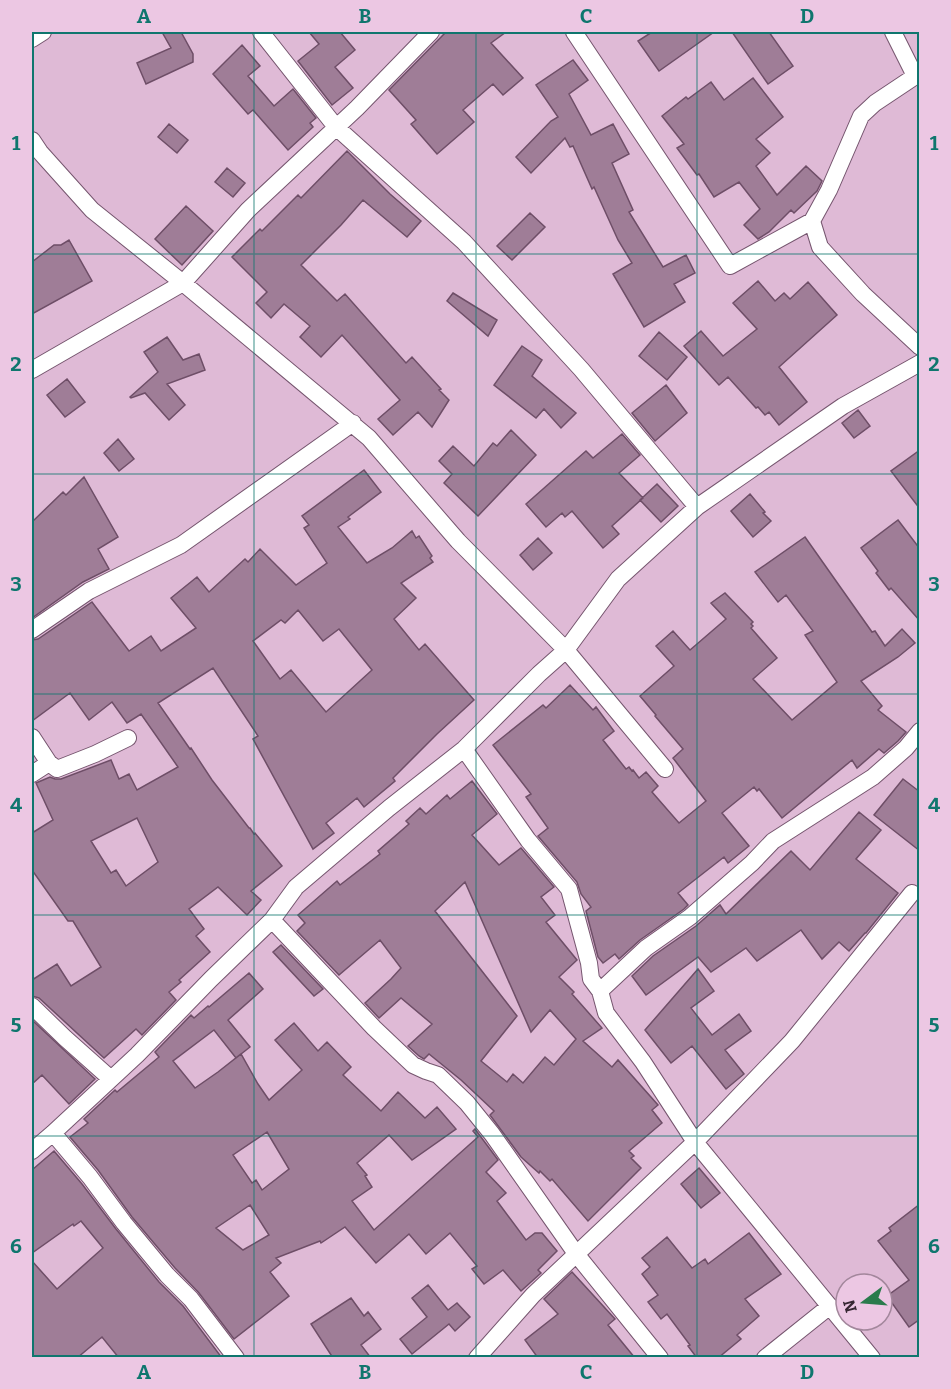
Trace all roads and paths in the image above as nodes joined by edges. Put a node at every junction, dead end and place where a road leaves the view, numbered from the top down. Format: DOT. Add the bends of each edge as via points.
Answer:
graph roads {
  1 [pos="43,32"];
  2 [pos="261,32"];
  3 [pos="431,32"];
  4 [pos="574,32"];
  5 [pos="893,32"];
  6 [pos="32,39"];
  7 [pos="917,75"];
  8 [pos="336,127"];
  9 [pos="32,140"];
  10 [pos="812,221"];
  11 [pos="183,283"];
  12 [pos="920,347"];
  13 [pos="920,363"];
  14 [pos="32,370"];
  15 [pos="352,423"];
  16 [pos="698,507"];
  17 [pos="32,630"];
  18 [pos="566,650"];
  19 [pos="920,731"];
  20 [pos="32,737"];
  21 [pos="128,738"];
  22 [pos="464,749"];
  23 [pos="49,763"];
  24 [pos="665,769"];
  25 [pos="32,774"];
  26 [pos="912,893"];
  27 [pos="272,920"];
  28 [pos="600,991"];
  29 [pos="32,1006"];
  30 [pos="111,1080"];
  31 [pos="53,1133"];
  32 [pos="695,1142"];
  33 [pos="32,1151"];
  34 [pos="577,1255"];
  35 [pos="830,1306"];
  36 [pos="236,1358"];
  37 [pos="477,1358"];
  38 [pos="660,1358"];
  39 [pos="765,1358"];
  40 [pos="872,1358"];
  1 -- 6 [label="street"];
  2 -- 8 [label="street"];
  3 -- 8 [label="street"];
  4 -- 10 [label="street" via="730,266"];
  5 -- 7 [label="street"];
  7 -- 10 [label="street" via="861,116"];
  8 -- 11 [label="street" via="248,210"];
  8 -- 16 [label="street" via="464,242 581,369"];
  9 -- 11 [label="street" via="92,210"];
  10 -- 12 [label="street" via="820,247"];
  11 -- 14 [label="street"];
  11 -- 15 [label="street"];
  13 -- 16 [label="street" via="843,406"];
  15 -- 17 [label="street" via="181,545 89,591"];
  15 -- 18 [label="street" via="458,541"];
  16 -- 18 [label="street" via="618,579"];
  18 -- 22 [label="street"];
  18 -- 24 [label="street"];
  19 -- 28 [label="street" via="873,777 773,841 690,917 646,948"];
  20 -- 23 [label="street"];
  21 -- 23 [label="street" via="57,769"];
  22 -- 27 [label="street" via="296,887"];
  22 -- 28 [label="street" via="528,840 569,889 591,979"];
  23 -- 25 [label="street"];
  26 -- 32 [label="street" via="792,1041"];
  27 -- 30 [label="street"];
  27 -- 34 [label="street" via="405,1058 438,1075 467,1103"];
  28 -- 32 [label="street" via="606,1013"];
  29 -- 30 [label="street"];
  30 -- 31 [label="street"];
  31 -- 33 [label="street"];
  31 -- 36 [label="street"];
  32 -- 34 [label="street"];
  32 -- 35 [label="street"];
  34 -- 37 [label="street" via="533,1295"];
  34 -- 38 [label="street"];
  35 -- 39 [label="street"];
  35 -- 40 [label="street"];
}
